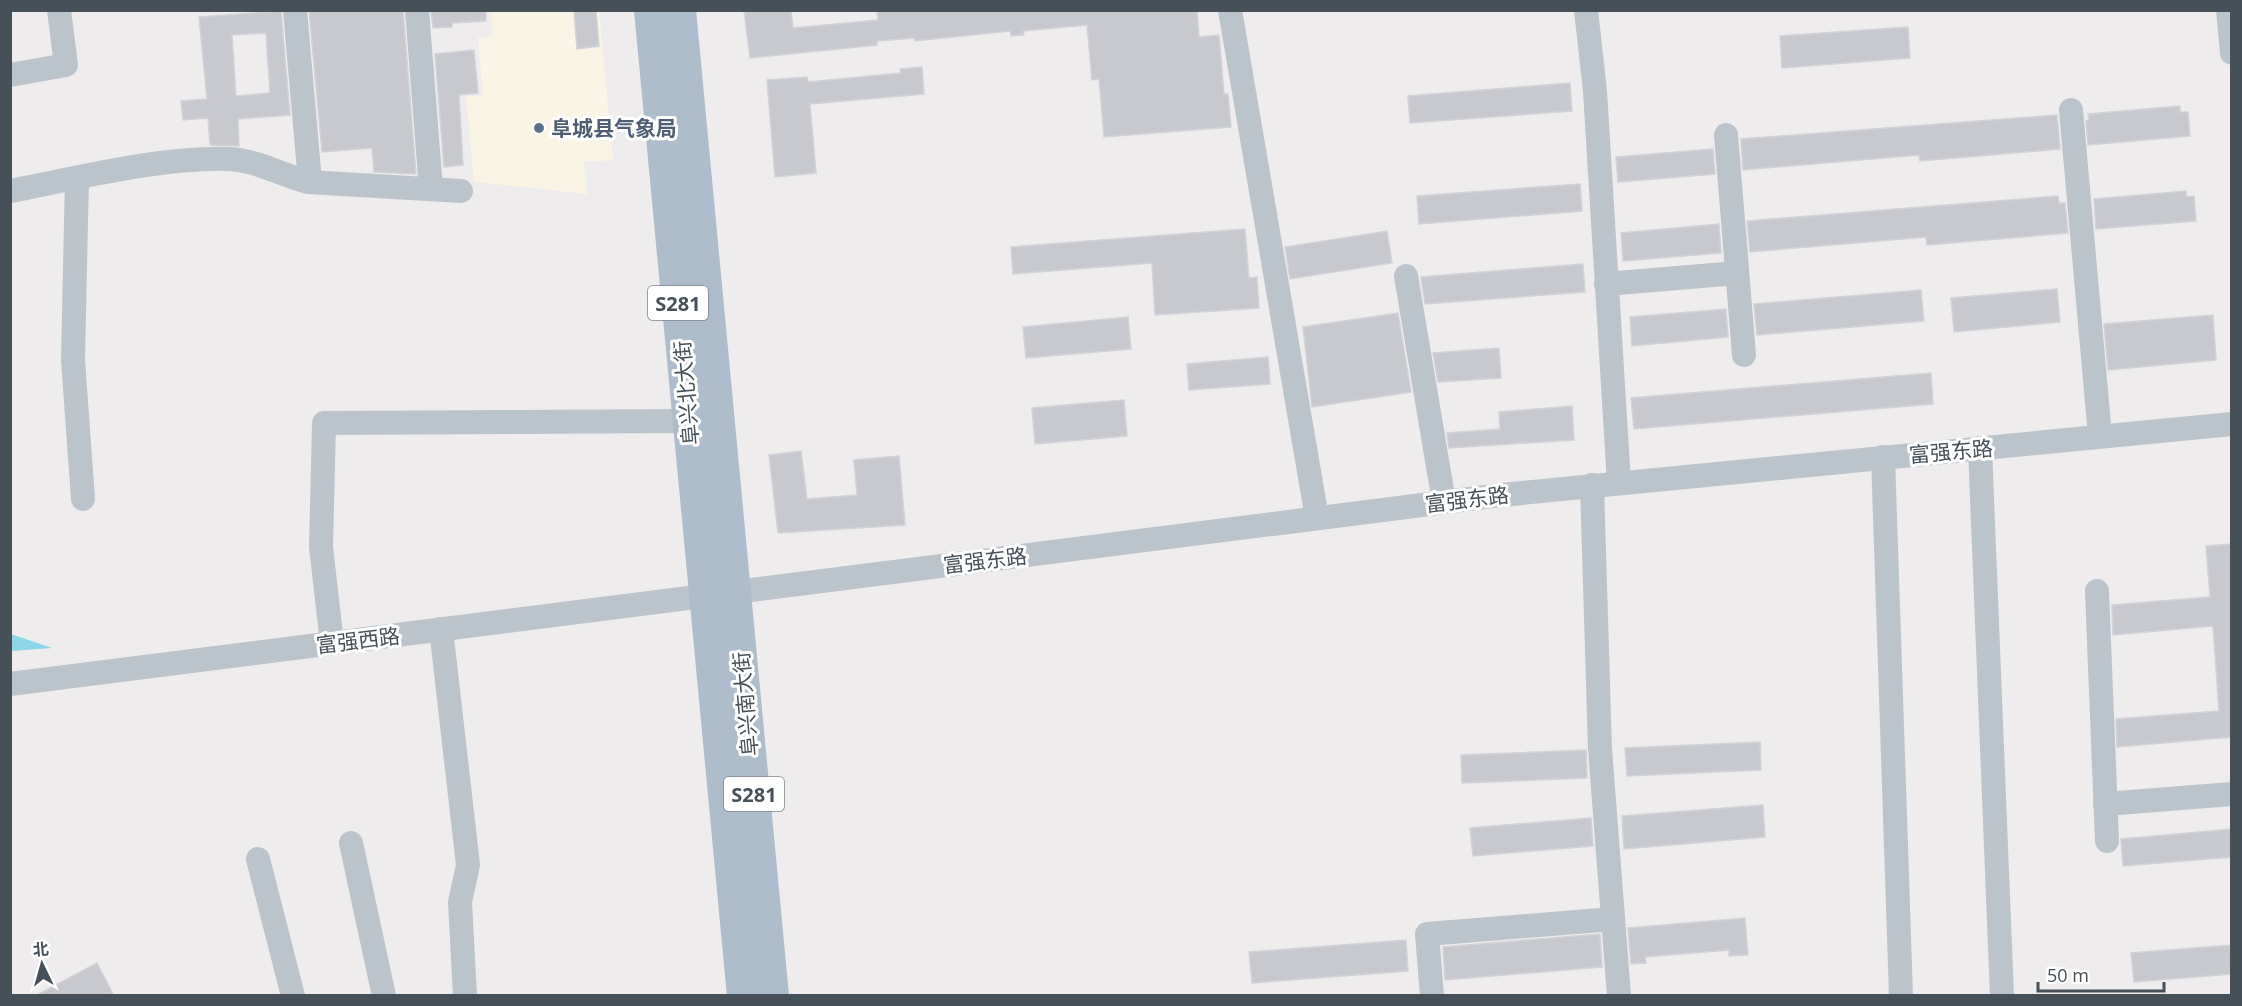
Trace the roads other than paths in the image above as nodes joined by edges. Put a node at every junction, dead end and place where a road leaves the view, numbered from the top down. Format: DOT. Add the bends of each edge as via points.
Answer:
graph roads {
  1 [pos="59,10"];
  2 [pos="295,10"];
  3 [pos="417,10"];
  4 [pos="650,10"];
  5 [pos="680,10"];
  6 [pos="1230,10"];
  7 [pos="1586,10"];
  8 [pos="2228,10"];
  9 [pos="2232,53"];
  10 [pos="10,75"];
  11 [pos="2071,110"];
  12 [pos="1726,135"];
  13 [pos="77,178"];
  14 [pos="310,182"];
  15 [pos="431,189"];
  16 [pos="10,191"];
  17 [pos="461,191"];
  18 [pos="1737,273"];
  19 [pos="1406,276"];
  20 [pos="1606,284"];
  21 [pos="1744,355"];
  22 [pos="689,421"];
  23 [pos="2232,424"];
  24 [pos="2100,436"];
  25 [pos="1980,448"];
  26 [pos="1883,457"];
  27 [pos="1619,483"];
  28 [pos="1592,485"];
  29 [pos="83,499"];
  30 [pos="1444,502"];
  31 [pos="1317,518"];
  32 [pos="2097,591"];
  33 [pos="720,594"];
  34 [pos="441,629"];
  35 [pos="332,643"];
  36 [pos="10,684"];
  37 [pos="2232,794"];
  38 [pos="2105,804"];
  39 [pos="2107,841"];
  40 [pos="351,843"];
  41 [pos="258,859"];
  42 [pos="1613,919"];
  43 [pos="293,996"];
  44 [pos="384,996"];
  45 [pos="465,996"];
  46 [pos="743,996"];
  47 [pos="773,996"];
  48 [pos="1432,996"];
  49 [pos="1619,996"];
  50 [pos="1901,996"];
  51 [pos="2002,996"];
  1 -- 10 [label="street" via="66,65"];
  2 -- 14 [label="street"];
  3 -- 15 [label="street"];
  4 -- 22 [label="main road, 阜兴北大街 / S281"];
  5 -- 33 [label="main road, 阜兴北大街 / S281"];
  6 -- 31 [label="street"];
  7 -- 20 [label="street"];
  8 -- 9 [label="street"];
  11 -- 24 [label="street"];
  12 -- 18 [label="street"];
  13 -- 14 [label="street" via="149,165 230,159"];
  13 -- 16 [label="street"];
  13 -- 29 [label="street" via="73,360"];
  14 -- 15 [label="street"];
  15 -- 17 [label="street"];
  18 -- 20 [label="street"];
  18 -- 21 [label="street"];
  19 -- 30 [label="street"];
  20 -- 27 [label="street"];
  22 -- 33 [label="main road, 阜兴北大街 / S281"];
  22 -- 35 [label="street" via="324,423 321,547"];
  23 -- 24 [label="street, 富强东路"];
  24 -- 25 [label="street, 富强东路"];
  25 -- 26 [label="street, 富强东路"];
  25 -- 51 [label="street"];
  26 -- 27 [label="street, 富强东路"];
  26 -- 50 [label="street"];
  27 -- 28 [label="street, 富强东路"];
  28 -- 30 [label="street, 富强东路"];
  28 -- 42 [label="street" via="1600,749"];
  30 -- 31 [label="street, 富强东路"];
  31 -- 33 [label="street, 富强东路"];
  32 -- 38 [label="street"];
  33 -- 34 [label="street, 富强西路"];
  33 -- 46 [label="main road, 阜兴南大街 / S281"];
  33 -- 47 [label="main road, 阜兴南大街 / S281"];
  34 -- 35 [label="street, 富强西路"];
  34 -- 45 [label="street" via="468,865 460,902"];
  35 -- 36 [label="street, 富强西路"];
  37 -- 38 [label="street"];
  38 -- 39 [label="street"];
  40 -- 44 [label="street"];
  41 -- 43 [label="street"];
  42 -- 48 [label="street" via="1427,934"];
  42 -- 49 [label="street"];
}
